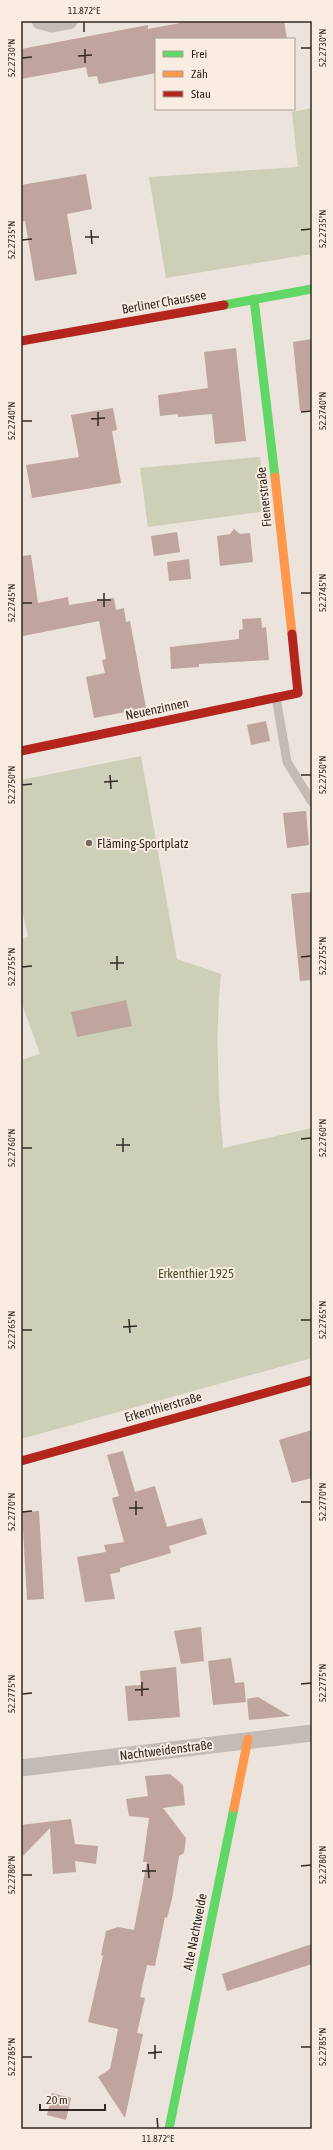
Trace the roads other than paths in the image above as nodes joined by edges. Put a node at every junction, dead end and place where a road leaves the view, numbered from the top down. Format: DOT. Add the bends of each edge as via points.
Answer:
graph roads {
  1 [pos="40,21"];
  2 [pos="69,21"];
  3 [pos="312,289"];
  4 [pos="254,299"];
  5 [pos="21,341"];
  6 [pos="298,693"];
  7 [pos="276,697"];
  8 [pos="21,751"];
  9 [pos="312,802"];
  10 [pos="312,1380"];
  11 [pos="21,1461"];
  12 [pos="312,1733"];
  13 [pos="248,1740"];
  14 [pos="21,1768"];
  15 [pos="169,2129"];
  1 -- 2 [label="street" via="52,24"];
  3 -- 4 [label="street, Berliner Chaussee"];
  4 -- 5 [label="street, Berliner Chaussee"];
  4 -- 6 [label="street, Fienerstraße" via="267,394"];
  6 -- 7 [label="street, Neuenzinnen"];
  7 -- 8 [label="street, Neuenzinnen"];
  7 -- 9 [label="lane" via="287,762"];
  10 -- 11 [label="street, Erkenthierstraße"];
  12 -- 13 [label="street, Nachtweidenstraße"];
  13 -- 14 [label="street, Nachtweidenstraße"];
  13 -- 15 [label="street, Alte Nachtweide"];
}
